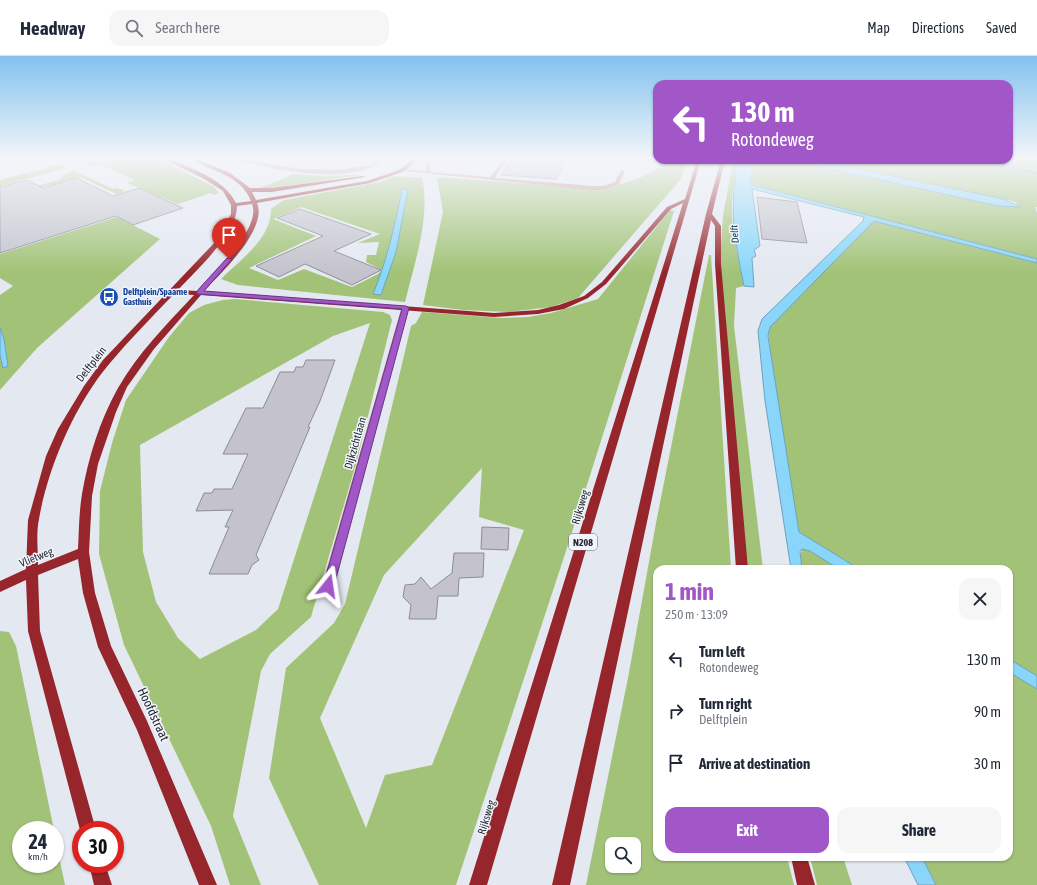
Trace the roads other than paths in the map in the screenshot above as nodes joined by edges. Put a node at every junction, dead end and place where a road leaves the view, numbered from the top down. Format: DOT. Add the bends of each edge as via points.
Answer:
graph roads {
  1 [pos="230,196"];
  2 [pos="252,196"];
  3 [pos="282,196"];
  4 [pos="689,196"];
  5 [pos="714,196"];
  6 [pos="688,199"];
  7 [pos="255,200"];
  8 [pos="234,205"];
  9 [pos="709,214"];
  10 [pos="172,292"];
  11 [pos="199,292"];
  12 [pos="406,308"];
  13 [pos="83,552"];
  14 [pos="742,565"];
  15 [pos="32,572"];
  16 [pos="328,586"];
  17 [pos="0,587"];
  18 [pos="86,821"];
  19 [pos="800,861"];
  20 [pos="100,873"];
  21 [pos="103,885"];
  22 [pos="208,885"];
  23 [pos="478,885"];
  24 [pos="561,885"];
  25 [pos="806,885"];
  1 -- 8 [label="main road"];
  2 -- 7 [label="main road"];
  3 -- 7 [label="main road"];
  4 -- 6 [label="main road, Rijksweg / N208"];
  5 -- 9 [label="main road"];
  6 -- 12 [label="main road" via="669,208 597,289 573,303 538,312 511,315"];
  6 -- 23 [label="main road, Rijksweg / N208"];
  7 -- 8 [label="main road"];
  7 -- 11 [label="main road" via="257,214 252,231"];
  8 -- 10 [label="main road, Delftplein" via="234,214 225,234"];
  9 -- 14 [label="main road" via="718,226 718,264"];
  9 -- 24 [label="main road"];
  10 -- 11 [label="main road"];
  10 -- 15 [label="main road, Delftplein" via="106,362 88,386 63,429 51,456 33,520"];
  11 -- 12 [label="main road"];
  11 -- 13 [label="main road" via="151,348 123,387 111,412 93,464 87,496"];
  12 -- 16 [label="street, Dijkzichtlaan"];
  13 -- 15 [label="main road, Vlietweg"];
  13 -- 22 [label="main road, Hoofdstraat" via="90,593 105,647 142,726"];
  15 -- 17 [label="main road, Vlietweg"];
  15 -- 18 [label="main road" via="33,620 37,642"];
  19 -- 25 [label="main road"];
  20 -- 21 [label="main road"];
}
